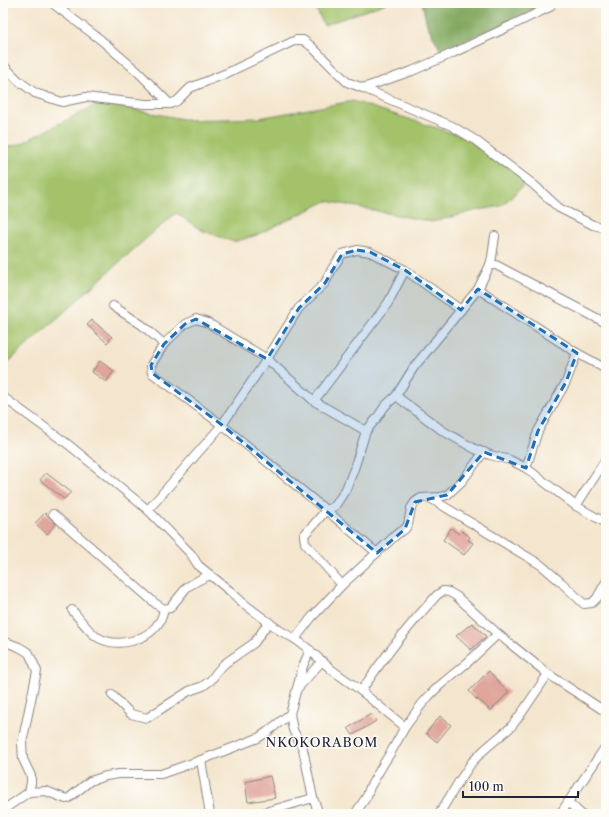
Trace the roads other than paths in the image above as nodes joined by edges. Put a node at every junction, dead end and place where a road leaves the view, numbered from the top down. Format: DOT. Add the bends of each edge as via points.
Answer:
graph roads {
  1 [pos="52,3"];
  2 [pos="550,7"];
  3 [pos="3,65"];
  4 [pos="363,88"];
  5 [pos="170,104"];
  6 [pos="606,228"];
  7 [pos="495,236"];
  8 [pos="490,265"];
  9 [pos="404,270"];
  10 [pos="478,289"];
  11 [pos="113,306"];
  12 [pos="461,310"];
  13 [pos="606,323"];
  14 [pos="164,344"];
  15 [pos="578,353"];
  16 [pos="267,359"];
  17 [pos="606,369"];
  18 [pos="396,396"];
  19 [pos="3,397"];
  20 [pos="314,401"];
  21 [pos="222,425"];
  22 [pos="366,431"];
  23 [pos="484,452"];
  24 [pos="606,459"];
  25 [pos="526,468"];
  26 [pos="430,498"];
  27 [pos="576,506"];
  28 [pos="148,510"];
  29 [pos="326,510"];
  30 [pos="53,514"];
  31 [pos="606,523"];
  32 [pos="377,553"];
  33 [pos="210,575"];
  34 [pos="606,582"];
  35 [pos="342,585"];
  36 [pos="164,609"];
  37 [pos="72,610"];
  38 [pos="269,622"];
  39 [pos="498,634"];
  40 [pos="295,639"];
  41 [pos="3,641"];
  42 [pos="310,650"];
  43 [pos="322,661"];
  44 [pos="548,674"];
  45 [pos="296,690"];
  46 [pos="361,691"];
  47 [pos="112,695"];
  48 [pos="606,712"];
  49 [pos="290,714"];
  50 [pos="405,727"];
  51 [pos="606,746"];
  52 [pos="201,760"];
  53 [pos="29,792"];
  54 [pos="313,798"];
  55 [pos="568,802"];
  56 [pos="3,810"];
  57 [pos="210,814"];
  58 [pos="259,814"];
  59 [pos="319,814"];
  60 [pos="355,814"];
  61 [pos="439,814"];
  62 [pos="560,814"];
  63 [pos="581,814"];
  1 -- 5 [label="street" via="101,40"];
  2 -- 4 [label="street" via="453,53"];
  3 -- 5 [label="street" via="36,93 62,102 86,97 145,104"];
  4 -- 5 [label="street" via="347,82 311,46 303,40 296,40 190,88"];
  4 -- 6 [label="street" via="452,126 476,140 559,208 593,225"];
  7 -- 8 [label="street"];
  8 -- 10 [label="street"];
  8 -- 13 [label="street" via="496,265"];
  9 -- 12 [label="street"];
  9 -- 16 [label="street" via="370,252 357,250 342,254 325,283 299,308"];
  9 -- 20 [label="street" via="388,303"];
  10 -- 12 [label="street"];
  10 -- 15 [label="street"];
  11 -- 14 [label="street" via="142,325"];
  12 -- 18 [label="street" via="414,367"];
  14 -- 16 [label="street" via="185,324 196,319 208,323"];
  14 -- 21 [label="street" via="151,365 152,373"];
  15 -- 17 [label="street"];
  15 -- 25 [label="street" via="566,382 538,431"];
  16 -- 20 [label="street"];
  16 -- 21 [label="street"];
  18 -- 22 [label="street"];
  18 -- 23 [label="street" via="443,431"];
  19 -- 28 [label="street" via="69,445"];
  20 -- 22 [label="street"];
  21 -- 28 [label="street"];
  21 -- 29 [label="street"];
  22 -- 29 [label="street" via="346,489 335,506"];
  23 -- 25 [label="street"];
  23 -- 26 [label="street" via="462,481 447,494"];
  24 -- 27 [label="street"];
  25 -- 27 [label="street"];
  26 -- 32 [label="street" via="421,498 415,502 411,508 408,525"];
  26 -- 34 [label="street" via="541,566 584,604 592,603 597,598"];
  27 -- 31 [label="street"];
  28 -- 33 [label="street"];
  29 -- 32 [label="street"];
  29 -- 35 [label="street" via="304,536 305,543"];
  30 -- 36 [label="street"];
  32 -- 35 [label="street"];
  33 -- 36 [label="street" via="187,587 170,608"];
  33 -- 38 [label="street"];
  35 -- 40 [label="street"];
  36 -- 37 [label="street" via="161,620 151,632 125,643 108,642 96,637"];
  38 -- 40 [label="street"];
  38 -- 47 [label="street" via="254,643 224,664 211,680 147,718 131,714"];
  39 -- 44 [label="street"];
  39 -- 46 [label="street" via="456,596 443,591 403,633"];
  39 -- 50 [label="street" via="429,696"];
  40 -- 42 [label="street"];
  41 -- 53 [label="street" via="29,653 37,671 22,743 23,759 31,776"];
  42 -- 43 [label="street"];
  42 -- 45 [label="street" via="302,666"];
  43 -- 45 [label="street"];
  43 -- 46 [label="street"];
  44 -- 48 [label="street"];
  44 -- 61 [label="street" via="511,727 472,762"];
  45 -- 49 [label="street"];
  46 -- 50 [label="street"];
  49 -- 52 [label="street" via="258,738"];
  49 -- 54 [label="street" via="303,749"];
  50 -- 60 [label="street"];
  51 -- 55 [label="street"];
  52 -- 53 [label="street" via="161,774 106,776 90,781 66,799 46,791"];
  52 -- 57 [label="street"];
  53 -- 56 [label="street"];
  54 -- 58 [label="street"];
  54 -- 59 [label="street"];
  55 -- 62 [label="street"];
  55 -- 63 [label="street"];
}
